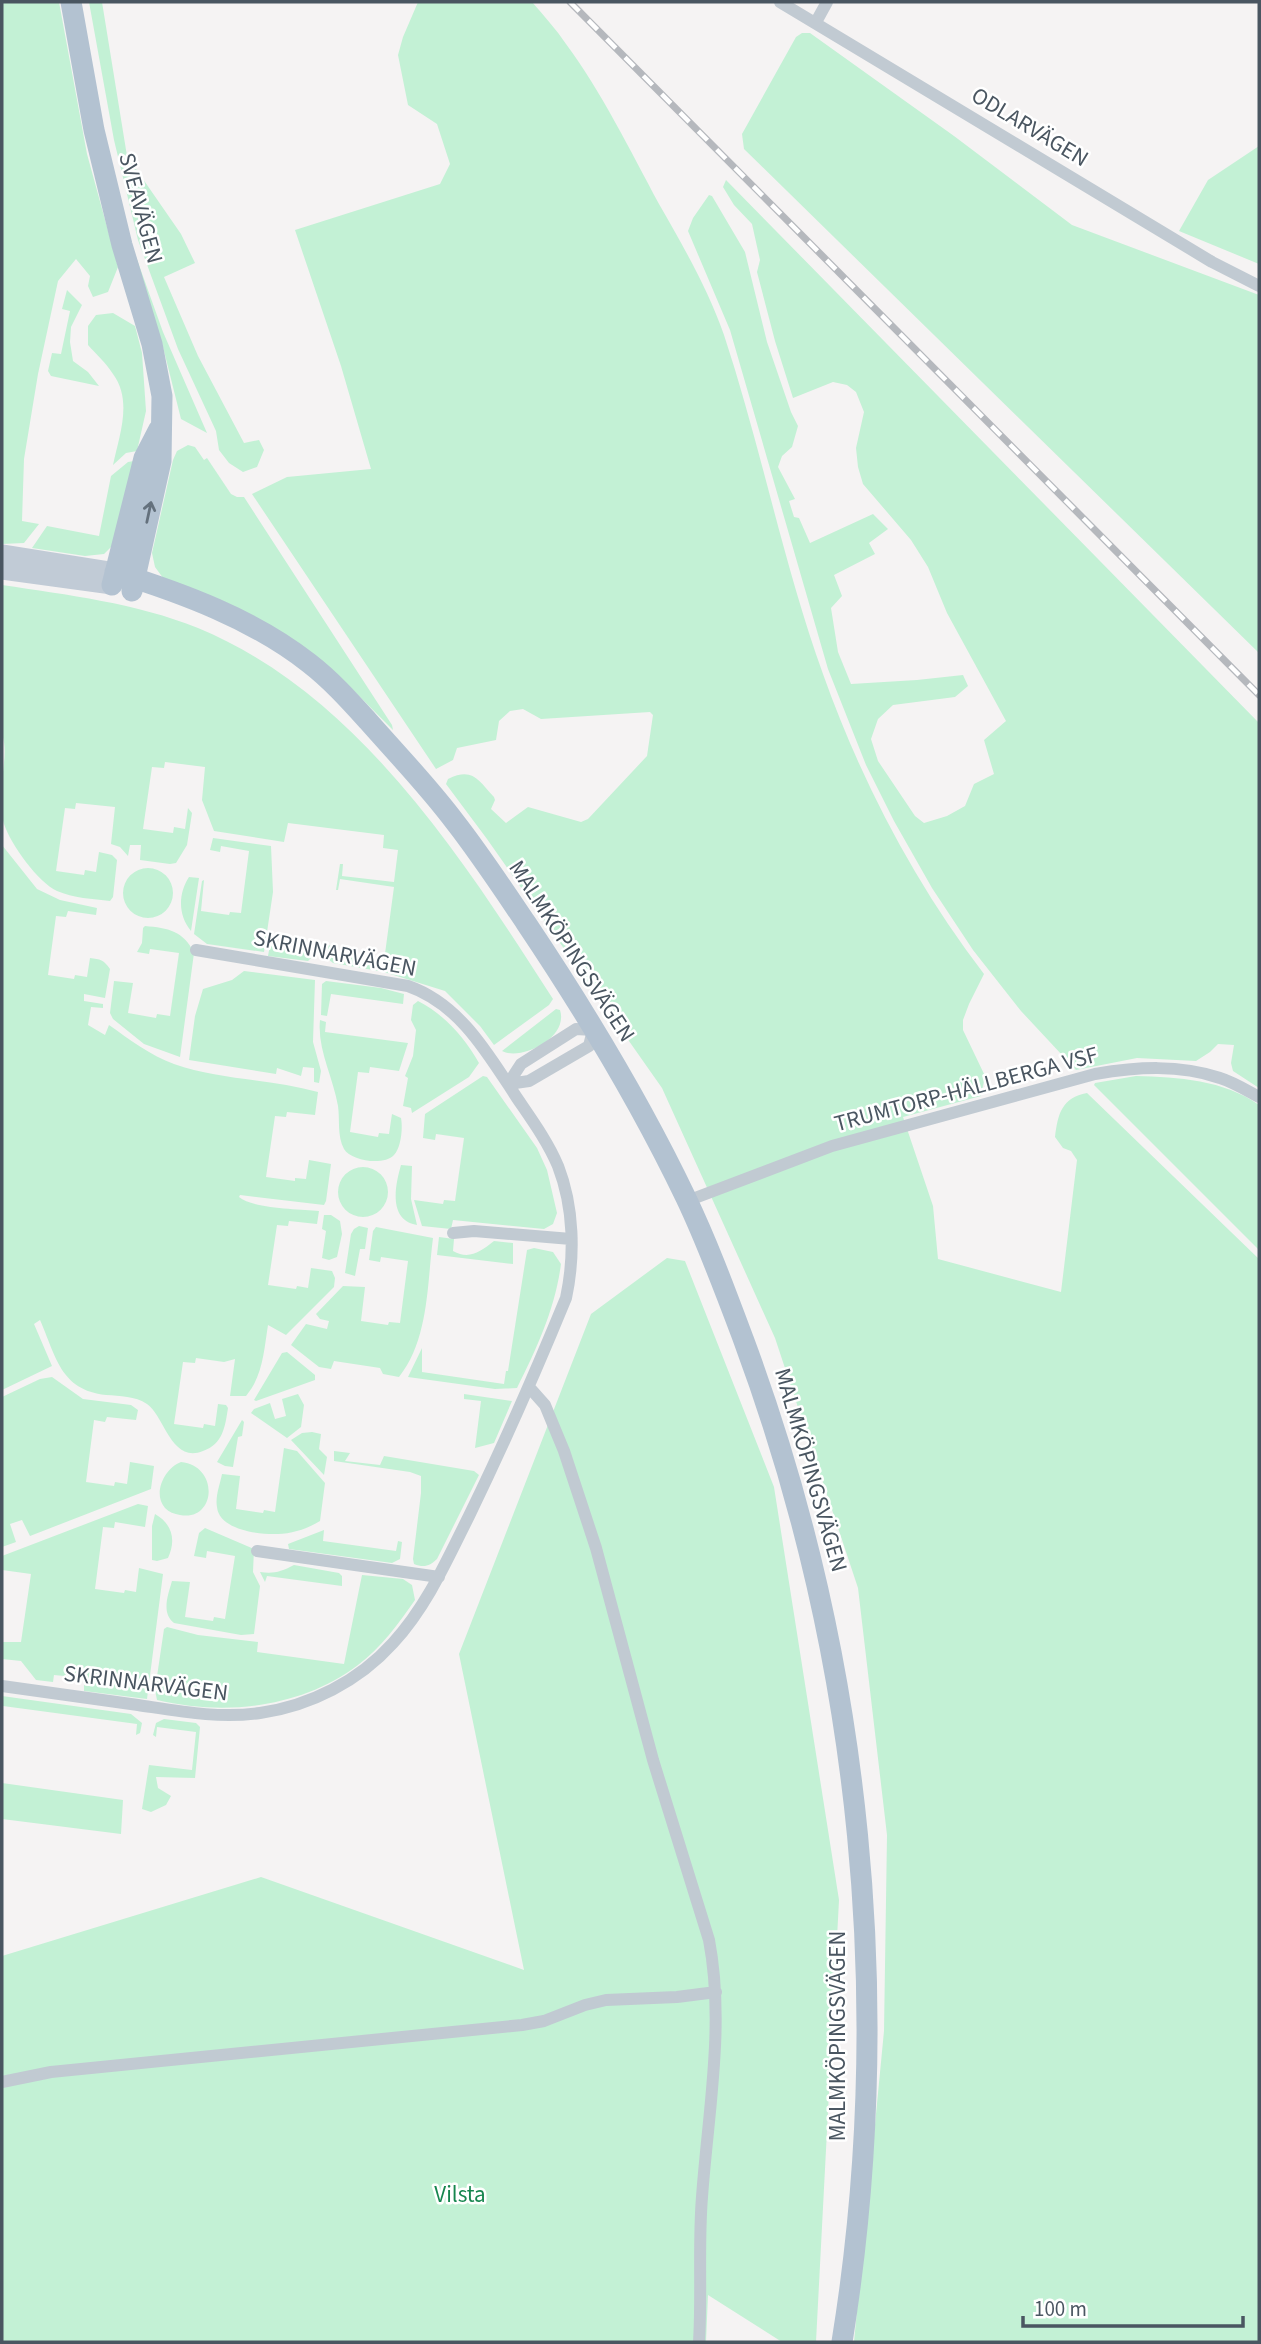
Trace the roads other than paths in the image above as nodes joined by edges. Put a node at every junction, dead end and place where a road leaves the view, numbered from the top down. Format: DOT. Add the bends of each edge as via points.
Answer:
graph roads {
  1 [pos="71,2"];
  2 [pos="780,2"];
  3 [pos="827,2"];
  4 [pos="817,22"];
  5 [pos="1259,286"];
  6 [pos="2,554"];
  7 [pos="2,570"];
  8 [pos="123,582"];
  9 [pos="197,950"];
  10 [pos="593,1030"];
  11 [pos="508,1084"];
  12 [pos="1259,1097"];
  13 [pos="687,1201"];
  14 [pos="453,1233"];
  15 [pos="571,1239"];
  16 [pos="529,1387"];
  17 [pos="257,1551"];
  18 [pos="439,1577"];
  19 [pos="2,1686"];
  20 [pos="716,1992"];
  21 [pos="2,2082"];
  22 [pos="699,2342"];
  23 [pos="842,2342"];
  1 -- 8 [label="main road, SVEAVÄGEN" via="109,196 143,310 162,396 160,427 144,458"];
  2 -- 4 [label="street, ODLARVÄGEN"];
  3 -- 4 [label="street"];
  4 -- 5 [label="street, ODLARVÄGEN"];
  6 -- 8 [label="main road"];
  7 -- 8 [label="main road"];
  8 -- 10 [label="main road, MALMKÖPINGSVÄGEN" via="198,601 253,627 308,662 352,701 456,823 551,960"];
  9 -- 11 [label="street, SKRINNARVÄGEN" via="382,980 424,992 475,1036"];
  10 -- 11 [label="street" via="576,1029 521,1064"];
  10 -- 11 [label="street" via="589,1046 529,1081"];
  10 -- 13 [label="main road, MALMKÖPINGSVÄGEN" via="639,1106"];
  11 -- 15 [label="street, SKRINNARVÄGEN" via="558,1167"];
  12 -- 13 [label="street, TRUMTORP-HÄLLBERGA VSF" via="1223,1079 1184,1070 1132,1068 1096,1074 832,1146"];
  13 -- 23 [label="main road, MALMKÖPINGSVÄGEN" via="751,1360 796,1500 847,1744 861,1870 868,2007 860,2207"];
  14 -- 15 [label="street"];
  15 -- 16 [label="street, SKRINNARVÄGEN" via="566,1298"];
  16 -- 18 [label="street, SKRINNARVÄGEN"];
  16 -- 20 [label="street" via="545,1405 596,1548 656,1772 709,1940"];
  17 -- 18 [label="street"];
  18 -- 19 [label="street, SKRINNARVÄGEN" via="408,1624 368,1666 340,1686 287,1708 211,1715"];
  20 -- 21 [label="street" via="606,2000 522,2025 51,2071"];
  20 -- 22 [label="street" via="700,2223"];
}
